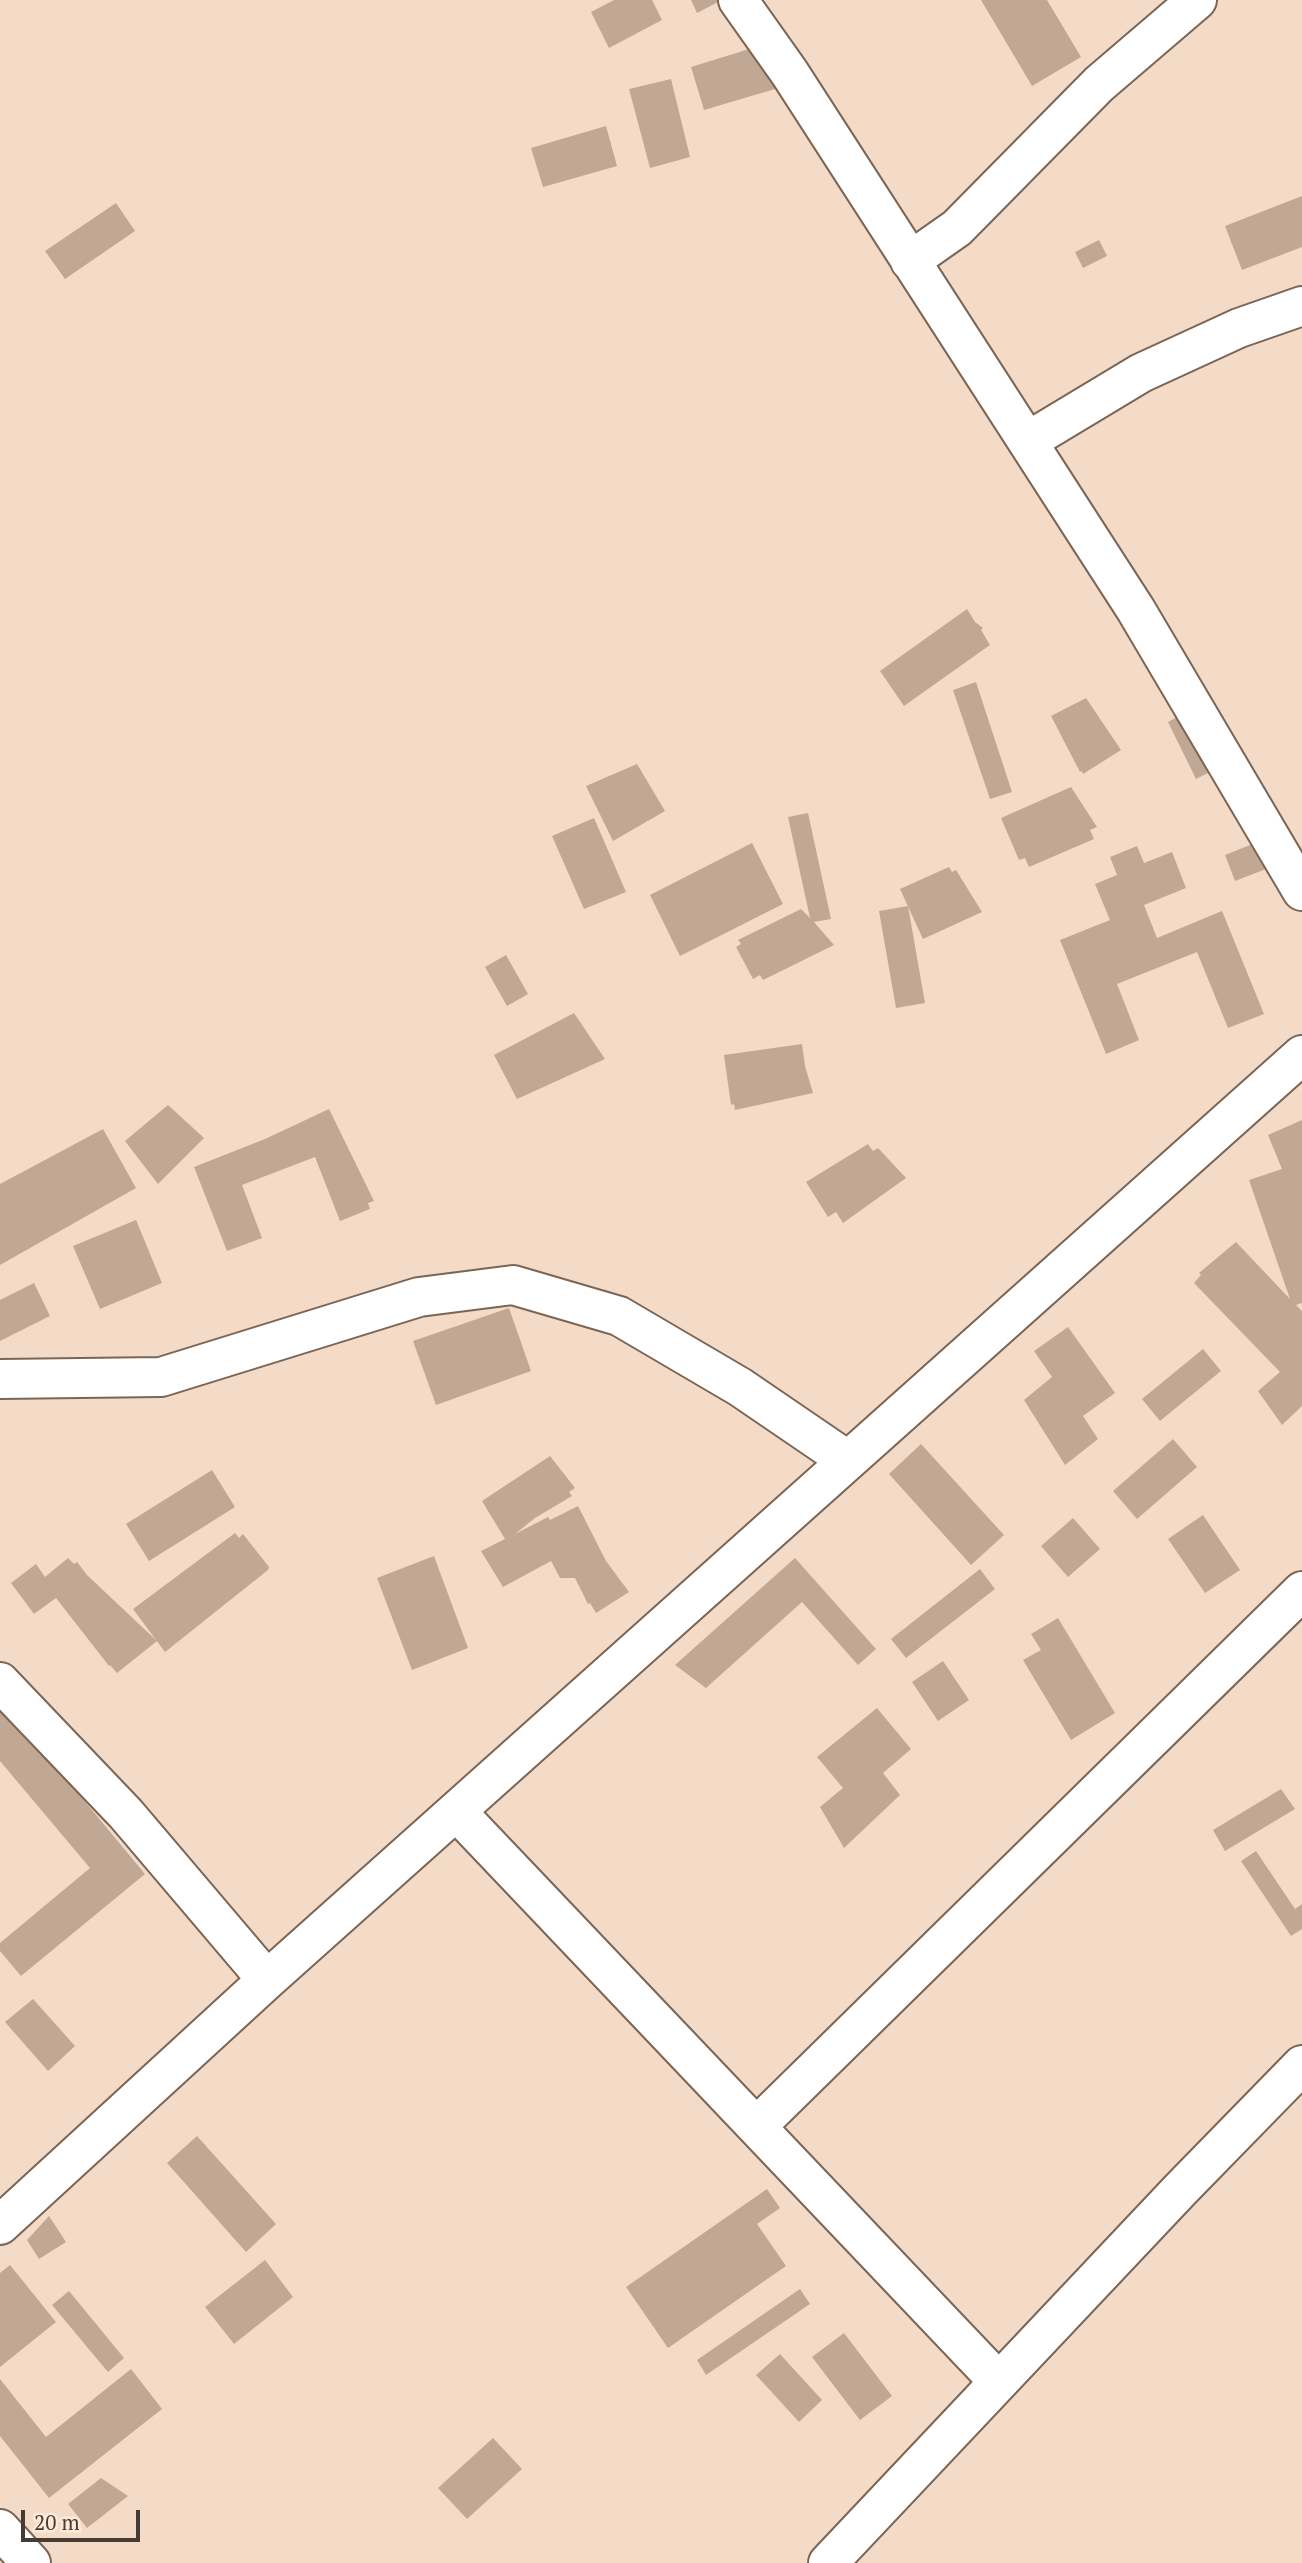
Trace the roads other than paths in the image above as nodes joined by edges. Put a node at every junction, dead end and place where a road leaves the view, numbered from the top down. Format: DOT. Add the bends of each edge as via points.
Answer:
graph roads {
  1 [pos="738,0"];
  2 [pos="1197,0"];
  3 [pos="910,261"];
  4 [pos="1302,306"];
  5 [pos="1028,441"];
  6 [pos="1302,891"];
  7 [pos="1302,1055"];
  8 [pos="0,1379"];
  9 [pos="847,1460"];
  10 [pos="1302,1591"];
  11 [pos="0,1682"];
  12 [pos="456,1811"];
  13 [pos="267,1980"];
  14 [pos="1302,2065"];
  15 [pos="757,2126"];
  16 [pos="0,2225"];
  17 [pos="999,2381"];
  18 [pos="0,2529"];
  19 [pos="31,2563"];
  20 [pos="828,2563"];
  1 -- 3 [label="street"];
  2 -- 3 [label="street" via="1099,84 957,228"];
  3 -- 5 [label="street"];
  4 -- 5 [label="street" via="1239,328 1141,373"];
  5 -- 6 [label="street" via="1136,610"];
  7 -- 9 [label="street"];
  8 -- 9 [label="street" via="160,1377 419,1297 513,1285 619,1316 740,1387"];
  9 -- 12 [label="street"];
  10 -- 15 [label="street"];
  11 -- 13 [label="street" via="126,1814"];
  12 -- 13 [label="street"];
  12 -- 15 [label="street"];
  13 -- 16 [label="street"];
  14 -- 17 [label="street"];
  15 -- 17 [label="street"];
  17 -- 20 [label="street"];
  18 -- 19 [label="street"];
}
